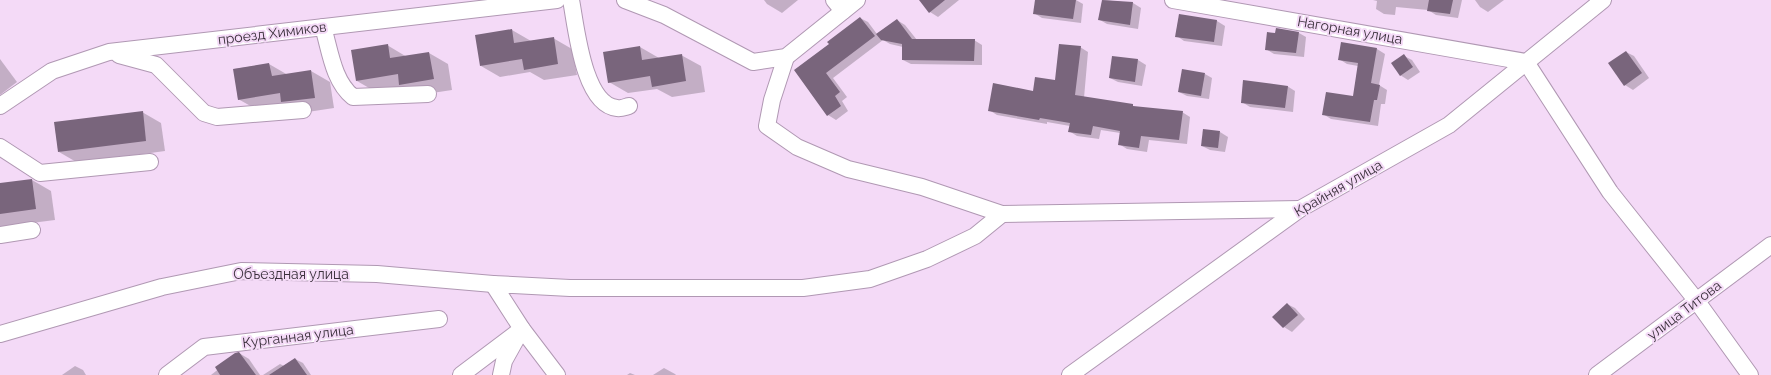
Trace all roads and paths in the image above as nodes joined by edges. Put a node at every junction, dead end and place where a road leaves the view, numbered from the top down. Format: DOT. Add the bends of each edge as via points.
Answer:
graph roads {
  1 [pos="557,0"];
  2 [pos="571,0"];
  3 [pos="625,0"];
  4 [pos="857,0"];
  5 [pos="1173,0"];
  6 [pos="1603,0"];
  7 [pos="478,4"];
  8 [pos="838,6"];
  9 [pos="323,27"];
  10 [pos="110,52"];
  11 [pos="786,57"];
  12 [pos="1526,62"];
  13 [pos="428,94"];
  14 [pos="0,106"];
  15 [pos="629,106"];
  16 [pos="303,110"];
  17 [pos="0,147"];
  18 [pos="150,162"];
  19 [pos="1300,209"];
  20 [pos="1002,214"];
  21 [pos="32,230"];
  22 [pos="0,235"];
  23 [pos="1771,244"];
  24 [pos="493,284"];
  25 [pos="1696,300"];
  26 [pos="439,320"];
  27 [pos="522,329"];
  28 [pos="0,334"];
  29 [pos="167,375"];
  30 [pos="461,375"];
  31 [pos="501,375"];
  32 [pos="557,375"];
  33 [pos="1070,375"];
  34 [pos="1597,375"];
  35 [pos="1750,375"];
  1 -- 7 [label="street, проезд Химиков"];
  2 -- 15 [label="street" via="585,70 594,90 602,102 616,108"];
  3 -- 11 [label="street" via="664,15 753,62"];
  4 -- 8 [label="street"];
  5 -- 12 [label="street, Нагорная улица"];
  6 -- 12 [label="street, Крайняя улица"];
  7 -- 9 [label="street, проезд Химиков"];
  8 -- 11 [label="street"];
  9 -- 10 [label="street, проезд Химиков"];
  9 -- 13 [label="street" via="339,81 345,91 353,97"];
  10 -- 14 [label="street, проезд Химиков" via="52,71"];
  10 -- 16 [label="street" via="156,65 204,113 217,117"];
  11 -- 20 [label="street" via="772,100 767,126 797,147 848,169 922,188"];
  12 -- 19 [label="street, Крайняя улица" via="1449,125"];
  12 -- 25 [label="street" via="1610,192"];
  17 -- 18 [label="street" via="40,173"];
  19 -- 20 [label="street"];
  19 -- 33 [label="street, Крайняя улица"];
  20 -- 24 [label="street, Объездная улица" via="975,236 927,259 870,279 803,288 570,288"];
  21 -- 22 [label="street"];
  23 -- 25 [label="street, улица Титова"];
  24 -- 27 [label="street"];
  24 -- 28 [label="street, Объездная улица" via="377,274 241,271 162,287"];
  25 -- 34 [label="street, улица Титова"];
  25 -- 35 [label="street"];
  26 -- 29 [label="street, Курганная улица" via="204,347"];
  27 -- 30 [label="street"];
  27 -- 31 [label="street" via="504,361"];
  27 -- 32 [label="street"];
}
